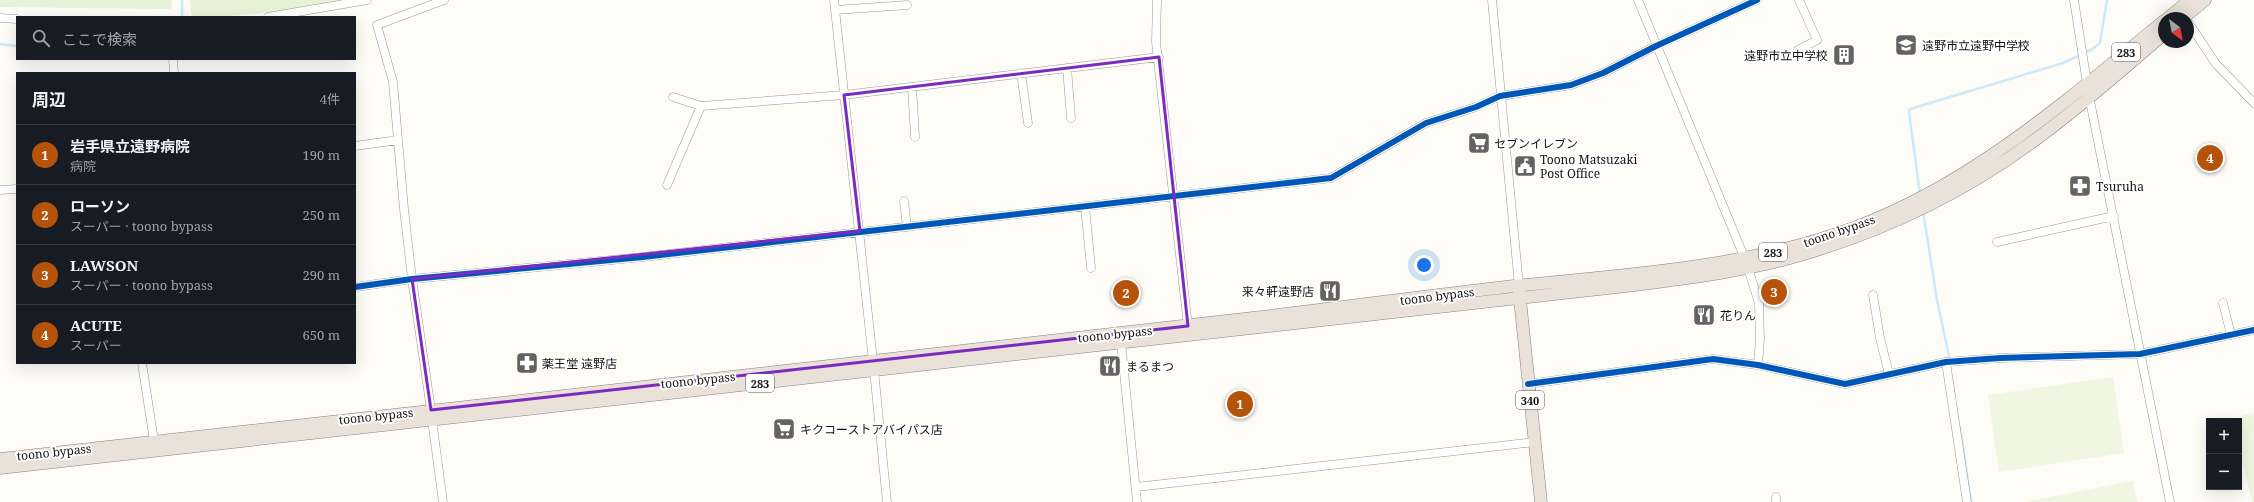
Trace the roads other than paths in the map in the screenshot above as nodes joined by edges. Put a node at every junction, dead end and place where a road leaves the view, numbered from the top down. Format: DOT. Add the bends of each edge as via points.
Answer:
graph roads {
  1 [pos="367,0"];
  2 [pos="444,0"];
  3 [pos="834,0"];
  4 [pos="1157,0"];
  5 [pos="1492,0"];
  6 [pos="1638,0"];
  7 [pos="1757,0"];
  8 [pos="1799,0"];
  9 [pos="2074,0"];
  10 [pos="2190,0"];
  11 [pos="2205,0"];
  12 [pos="907,5"];
  13 [pos="835,10"];
  14 [pos="2175,12"];
  15 [pos="2193,12"];
  16 [pos="274,16"];
  17 [pos="0,18"];
  18 [pos="16,19"];
  19 [pos="2158,26"];
  20 [pos="2194,31"];
  21 [pos="2158,39"];
  22 [pos="1656,46"];
  23 [pos="1798,50"];
  24 [pos="1159,57"];
  25 [pos="173,60"];
  26 [pos="1066,68"];
  27 [pos="174,72"];
  28 [pos="1021,73"];
  29 [pos="2087,84"];
  30 [pos="912,87"];
  31 [pos="844,95"];
  32 [pos="1500,96"];
  33 [pos="2089,96"];
  34 [pos="673,97"];
  35 [pos="2254,103"];
  36 [pos="701,106"];
  37 [pos="1071,118"];
  38 [pos="1028,124"];
  39 [pos="916,137"];
  40 [pos="398,140"];
  41 [pos="356,146"];
  42 [pos="667,184"];
  43 [pos="16,189"];
  44 [pos="0,190"];
  45 [pos="1173,197"];
  46 [pos="904,200"];
  47 [pos="1085,206"];
  48 [pos="2114,216"];
  49 [pos="907,227"];
  50 [pos="860,231"];
  51 [pos="1997,242"];
  52 [pos="1747,263"];
  53 [pos="1091,268"];
  54 [pos="412,279"];
  55 [pos="356,287"];
  56 [pos="1519,292"];
  57 [pos="1873,295"];
  58 [pos="2224,303"];
  59 [pos="1188,326"];
  60 [pos="2254,330"];
  61 [pos="2231,335"];
  62 [pos="1121,342"];
  63 [pos="2140,354"];
  64 [pos="1946,362"];
  65 [pos="142,364"];
  66 [pos="1758,364"];
  67 [pos="873,366"];
  68 [pos="1888,374"];
  69 [pos="1528,384"];
  70 [pos="432,415"];
  71 [pos="154,441"];
  72 [pos="1535,442"];
  73 [pos="0,459"];
  74 [pos="0,468"];
  75 [pos="1136,488"];
  76 [pos="443,502"];
  77 [pos="887,502"];
  78 [pos="1137,502"];
  79 [pos="1541,502"];
  80 [pos="1967,502"];
  81 [pos="2170,502"];
  1 -- 16 [label="street"];
  2 -- 40 [label="street" via="377,25 393,82"];
  3 -- 13 [label="street"];
  4 -- 24 [label="street" via="1155,9"];
  5 -- 32 [label="street"];
  6 -- 22 [label="street"];
  7 -- 22 [label="street"];
  8 -- 23 [label="street" via="1817,40"];
  9 -- 29 [label="street"];
  10 -- 14 [label="highway"];
  11 -- 15 [label="highway"];
  12 -- 13 [label="street"];
  13 -- 31 [label="street"];
  17 -- 18 [label="street"];
  19 -- 29 [label="highway, toono bypass / 283"];
  20 -- 35 [label="street" via="2216,64"];
  21 -- 33 [label="highway, toono bypass / 283"];
  22 -- 32 [label="street" via="1603,73 1571,85"];
  22 -- 52 [label="street"];
  24 -- 26 [label="street"];
  24 -- 45 [label="street"];
  25 -- 27 [label="street"];
  26 -- 28 [label="street"];
  26 -- 37 [label="street"];
  28 -- 30 [label="street"];
  28 -- 38 [label="street"];
  29 -- 33 [label="street"];
  29 -- 52 [label="highway, toono bypass / 283" via="2032,128 1952,182 1850,229"];
  30 -- 31 [label="street"];
  30 -- 39 [label="street"];
  31 -- 36 [label="street"];
  31 -- 50 [label="street"];
  32 -- 45 [label="street" via="1476,107 1426,123 1331,178"];
  32 -- 56 [label="street"];
  33 -- 48 [label="street"];
  33 -- 52 [label="highway, toono bypass / 283" via="2011,155 1928,205 1830,246"];
  34 -- 36 [label="street"];
  36 -- 42 [label="street"];
  40 -- 41 [label="street"];
  40 -- 54 [label="street"];
  43 -- 44 [label="street"];
  45 -- 47 [label="street"];
  45 -- 59 [label="street"];
  46 -- 49 [label="street"];
  47 -- 49 [label="street"];
  47 -- 53 [label="street"];
  48 -- 51 [label="street"];
  48 -- 63 [label="street"];
  49 -- 50 [label="street"];
  50 -- 54 [label="street" via="643,257"];
  50 -- 67 [label="street"];
  52 -- 56 [label="highway, toono bypass / 283" via="1685,279"];
  52 -- 66 [label="street" via="1759,303"];
  54 -- 55 [label="street"];
  54 -- 70 [label="street"];
  56 -- 59 [label="highway, toono bypass / 283"];
  56 -- 62 [label="highway, toono bypass / 283"];
  56 -- 69 [label="highway, 340"];
  57 -- 68 [label="street"];
  58 -- 61 [label="street"];
  59 -- 67 [label="highway, toono bypass / 283"];
  60 -- 61 [label="street"];
  61 -- 63 [label="street"];
  62 -- 67 [label="highway, toono bypass / 283"];
  62 -- 75 [label="street"];
  63 -- 64 [label="street"];
  63 -- 81 [label="street"];
  64 -- 68 [label="street"];
  64 -- 80 [label="street"];
  65 -- 71 [label="street"];
  66 -- 68 [label="street" via="1845,384"];
  66 -- 69 [label="street" via="1713,359"];
  67 -- 70 [label="highway, toono bypass / 283"];
  67 -- 77 [label="street"];
  69 -- 72 [label="highway, 340"];
  70 -- 71 [label="highway, toono bypass / 283"];
  70 -- 74 [label="highway, toono bypass / 283"];
  70 -- 76 [label="street"];
  71 -- 73 [label="highway, toono bypass / 283"];
  72 -- 75 [label="street"];
  72 -- 79 [label="highway, 340"];
  75 -- 78 [label="street"];
}
